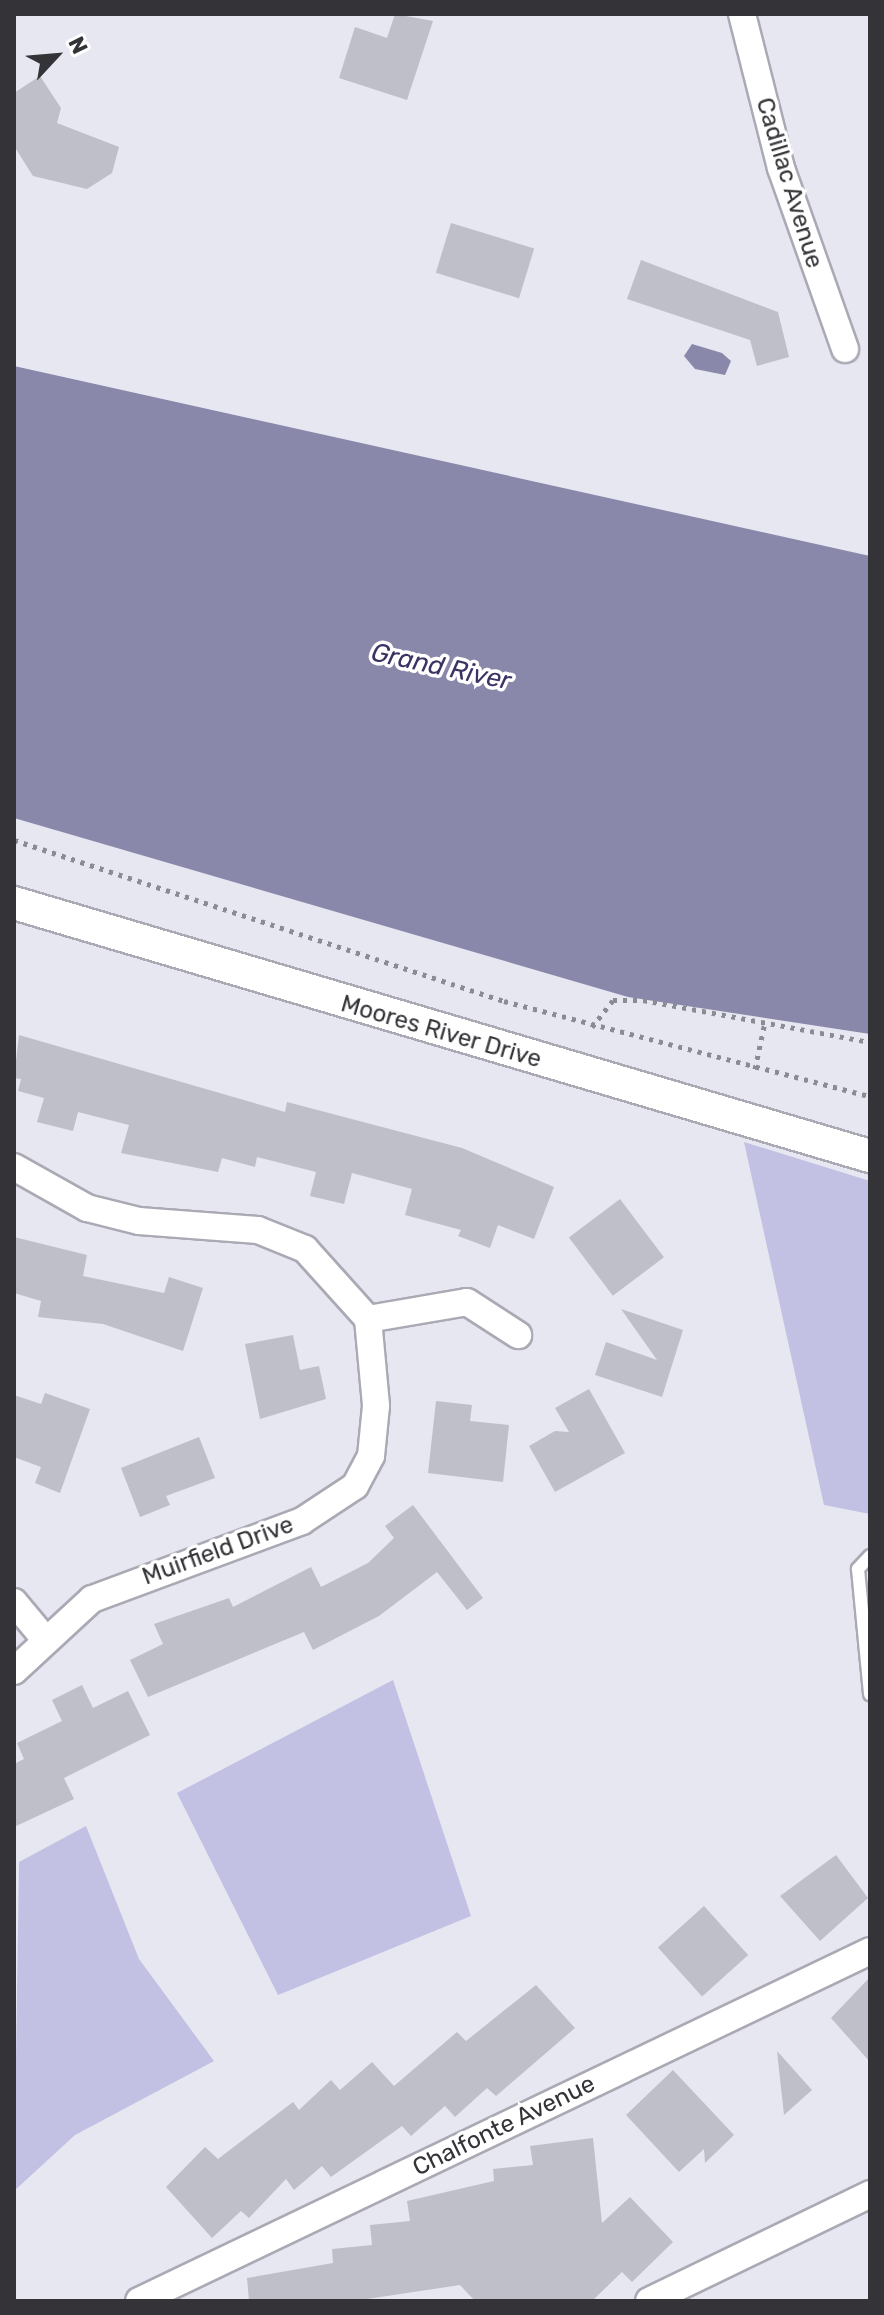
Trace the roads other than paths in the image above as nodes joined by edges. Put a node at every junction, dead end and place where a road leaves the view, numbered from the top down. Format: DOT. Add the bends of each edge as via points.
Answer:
graph roads {
  1 [pos="742,14"];
  2 [pos="845,349"];
  3 [pos="14,903"];
  4 [pos="870,1156"];
  5 [pos="14,1167"];
  6 [pos="368,1319"];
  7 [pos="518,1335"];
  8 [pos="870,1556"];
  9 [pos="14,1602"];
  10 [pos="44,1638"];
  11 [pos="14,1671"];
  12 [pos="870,1694"];
  13 [pos="870,1951"];
  14 [pos="870,2194"];
  15 [pos="139,2301"];
  16 [pos="649,2301"];
  1 -- 2 [label="street, Cadillac Avenue" via="781,168"];
  3 -- 4 [label="street, Moores River Drive"];
  5 -- 6 [label="street" via="87,1208 139,1221 258,1230 305,1249"];
  6 -- 7 [label="street" via="467,1302"];
  6 -- 10 [label="street, Muirfield Drive" via="376,1406 371,1456 355,1486 302,1521 92,1599"];
  8 -- 12 [label="lane" via="858,1569"];
  9 -- 10 [label="street"];
  10 -- 11 [label="street, Muirfield Drive"];
  13 -- 15 [label="street, Chalfonte Avenue"];
  14 -- 16 [label="street"];
}
